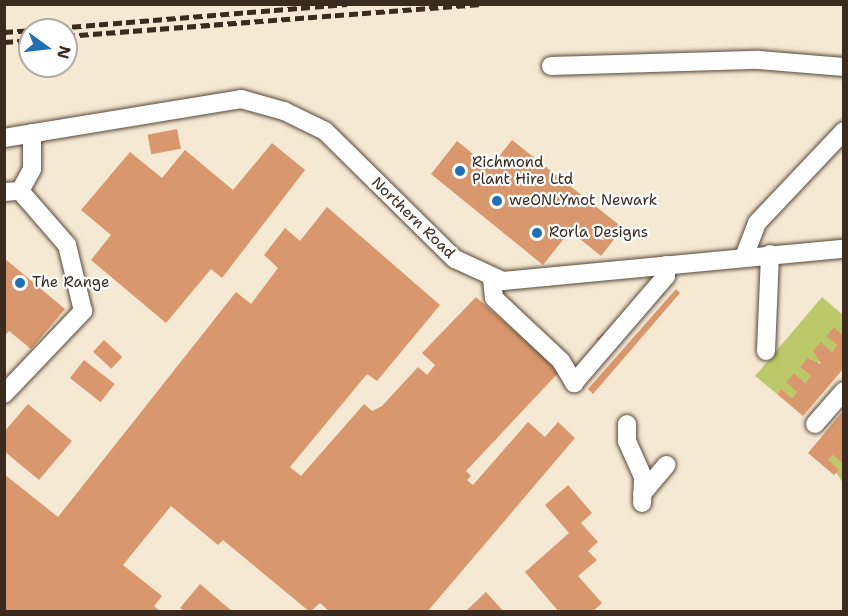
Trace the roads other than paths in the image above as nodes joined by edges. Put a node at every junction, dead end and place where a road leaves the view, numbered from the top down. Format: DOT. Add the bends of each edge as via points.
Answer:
graph roads {
  1 [pos="551,66"];
  2 [pos="843,66"];
  3 [pos="843,132"];
  4 [pos="32,133"];
  5 [pos="4,138"];
  6 [pos="12,192"];
  7 [pos="843,249"];
  8 [pos="770,254"];
  9 [pos="744,257"];
  10 [pos="666,265"];
  11 [pos="492,279"];
  12 [pos="766,351"];
  13 [pos="843,391"];
  14 [pos="4,394"];
  15 [pos="627,424"];
  16 [pos="815,424"];
  17 [pos="666,465"];
  1 -- 2 [label="street" via="759,60"];
  3 -- 9 [label="street" via="757,223"];
  4 -- 5 [label="street, Northern Road"];
  4 -- 6 [label="street" via="32,169"];
  4 -- 11 [label="street, Northern Road" via="241,99 284,111 324,130 455,259"];
  6 -- 14 [label="street" via="67,245 83,311"];
  7 -- 8 [label="street"];
  8 -- 9 [label="street"];
  8 -- 12 [label="street"];
  9 -- 10 [label="street"];
  10 -- 11 [label="street"];
  10 -- 11 [label="street" via="666,276 574,383 561,361 494,298"];
  13 -- 16 [label="street"];
  15 -- 17 [label="street" via="627,441 643,477 642,498"];
}
